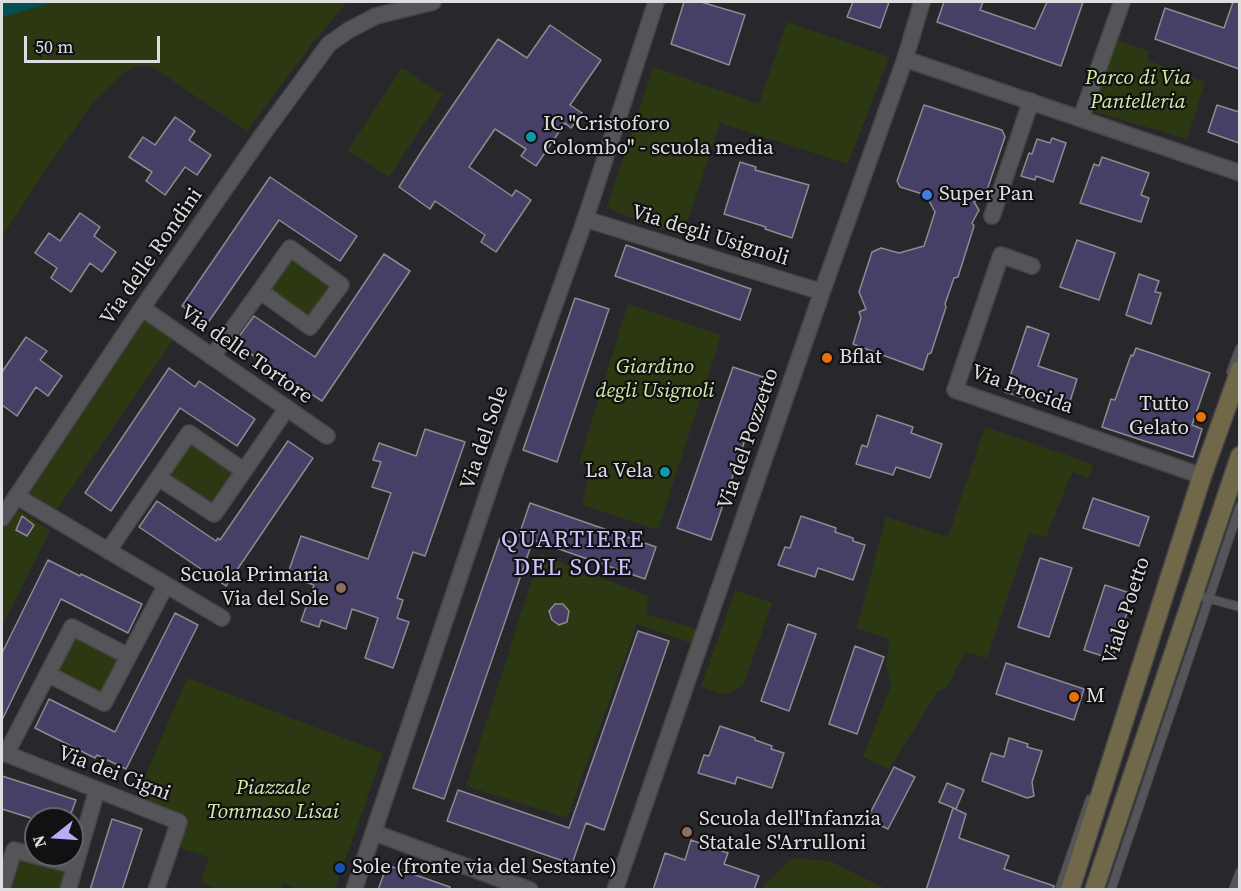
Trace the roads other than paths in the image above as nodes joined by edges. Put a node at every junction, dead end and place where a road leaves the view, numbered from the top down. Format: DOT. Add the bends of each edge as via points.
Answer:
graph roads {
  1 [pos="434,2"];
  2 [pos="656,2"];
  3 [pos="922,2"];
  4 [pos="1122,2"];
  5 [pos="905,59"];
  6 [pos="1031,101"];
  7 [pos="1081,118"];
  8 [pos="1239,173"];
  9 [pos="992,216"];
  10 [pos="585,219"];
  11 [pos="1032,266"];
  12 [pos="260,291"];
  13 [pos="822,292"];
  14 [pos="142,308"];
  15 [pos="1239,348"];
  16 [pos="212,357"];
  17 [pos="1239,370"];
  18 [pos="287,408"];
  19 [pos="327,436"];
  20 [pos="1239,456"];
  21 [pos="244,471"];
  22 [pos="1199,475"];
  23 [pos="159,478"];
  24 [pos="16,496"];
  25 [pos="1239,506"];
  26 [pos="2,518"];
  27 [pos="108,551"];
  28 [pos="166,585"];
  29 [pos="1201,596"];
  30 [pos="1239,607"];
  31 [pos="1150,611"];
  32 [pos="222,618"];
  33 [pos="1146,622"];
  34 [pos="128,656"];
  35 [pos="48,674"];
  36 [pos="4,753"];
  37 [pos="98,790"];
  38 [pos="375,833"];
  39 [pos="84,836"];
  40 [pos="24,852"];
  41 [pos="75,867"];
  42 [pos="1239,872"];
  43 [pos="2,889"];
  44 [pos="68,890"];
  45 [pos="156,890"];
  46 [pos="354,890"];
  47 [pos="530,890"];
  48 [pos="615,890"];
  49 [pos="1059,890"];
  50 [pos="1070,890"];
  51 [pos="1094,890"];
  52 [pos="1111,890"];
  53 [pos="1233,890"];
  1 -- 14 [label="street, Via delle Rondini" via="376,16 329,44"];
  2 -- 10 [label="street, Via del Sole"];
  3 -- 5 [label="street, Via del Pozzetto"];
  4 -- 7 [label="street"];
  5 -- 6 [label="street"];
  5 -- 13 [label="street, Via del Pozzetto"];
  6 -- 7 [label="street"];
  6 -- 9 [label="street"];
  7 -- 8 [label="street"];
  10 -- 13 [label="street, Via degli Usignoli"];
  10 -- 38 [label="street, Via del Sole" via="496,469"];
  11 -- 22 [label="street, Via Procida" via="1001,255 955,390"];
  12 -- 12 [label="street" via="290,249 341,285 310,327"];
  12 -- 16 [label="street"];
  13 -- 48 [label="street, Via del Pozzetto"];
  14 -- 16 [label="street, Via delle Tortore"];
  14 -- 24 [label="street, Via delle Rondini"];
  15 -- 22 [label="lane, Viale Poetto"];
  16 -- 18 [label="street, Via delle Tortore"];
  17 -- 22 [label="main road, Viale Poetto"];
  18 -- 19 [label="street, Via delle Tortore"];
  18 -- 21 [label="street"];
  20 -- 29 [label="main road"];
  21 -- 23 [label="street" via="214,514"];
  21 -- 23 [label="street" via="189,434"];
  22 -- 31 [label="lane, Viale Poetto"];
  22 -- 50 [label="main road, Viale Poetto"];
  23 -- 27 [label="street"];
  24 -- 26 [label="street, Via delle Rondini"];
  24 -- 27 [label="street"];
  25 -- 29 [label="lane"];
  27 -- 28 [label="street"];
  28 -- 32 [label="street"];
  28 -- 34 [label="street"];
  29 -- 30 [label="lane"];
  29 -- 51 [label="main road"];
  29 -- 52 [label="lane"];
  33 -- 49 [label="lane, Viale Poetto"];
  34 -- 35 [label="street" via="104,703"];
  34 -- 35 [label="street" via="72,627"];
  35 -- 36 [label="street"];
  36 -- 37 [label="street, Via dei Cigni"];
  37 -- 39 [label="street"];
  37 -- 45 [label="street, Via dei Cigni" via="179,822"];
  38 -- 46 [label="street, Via del Sole"];
  38 -- 47 [label="street"];
  40 -- 43 [label="street" via="15,850"];
  41 -- 44 [label="street"];
  42 -- 53 [label="lane"];
}
